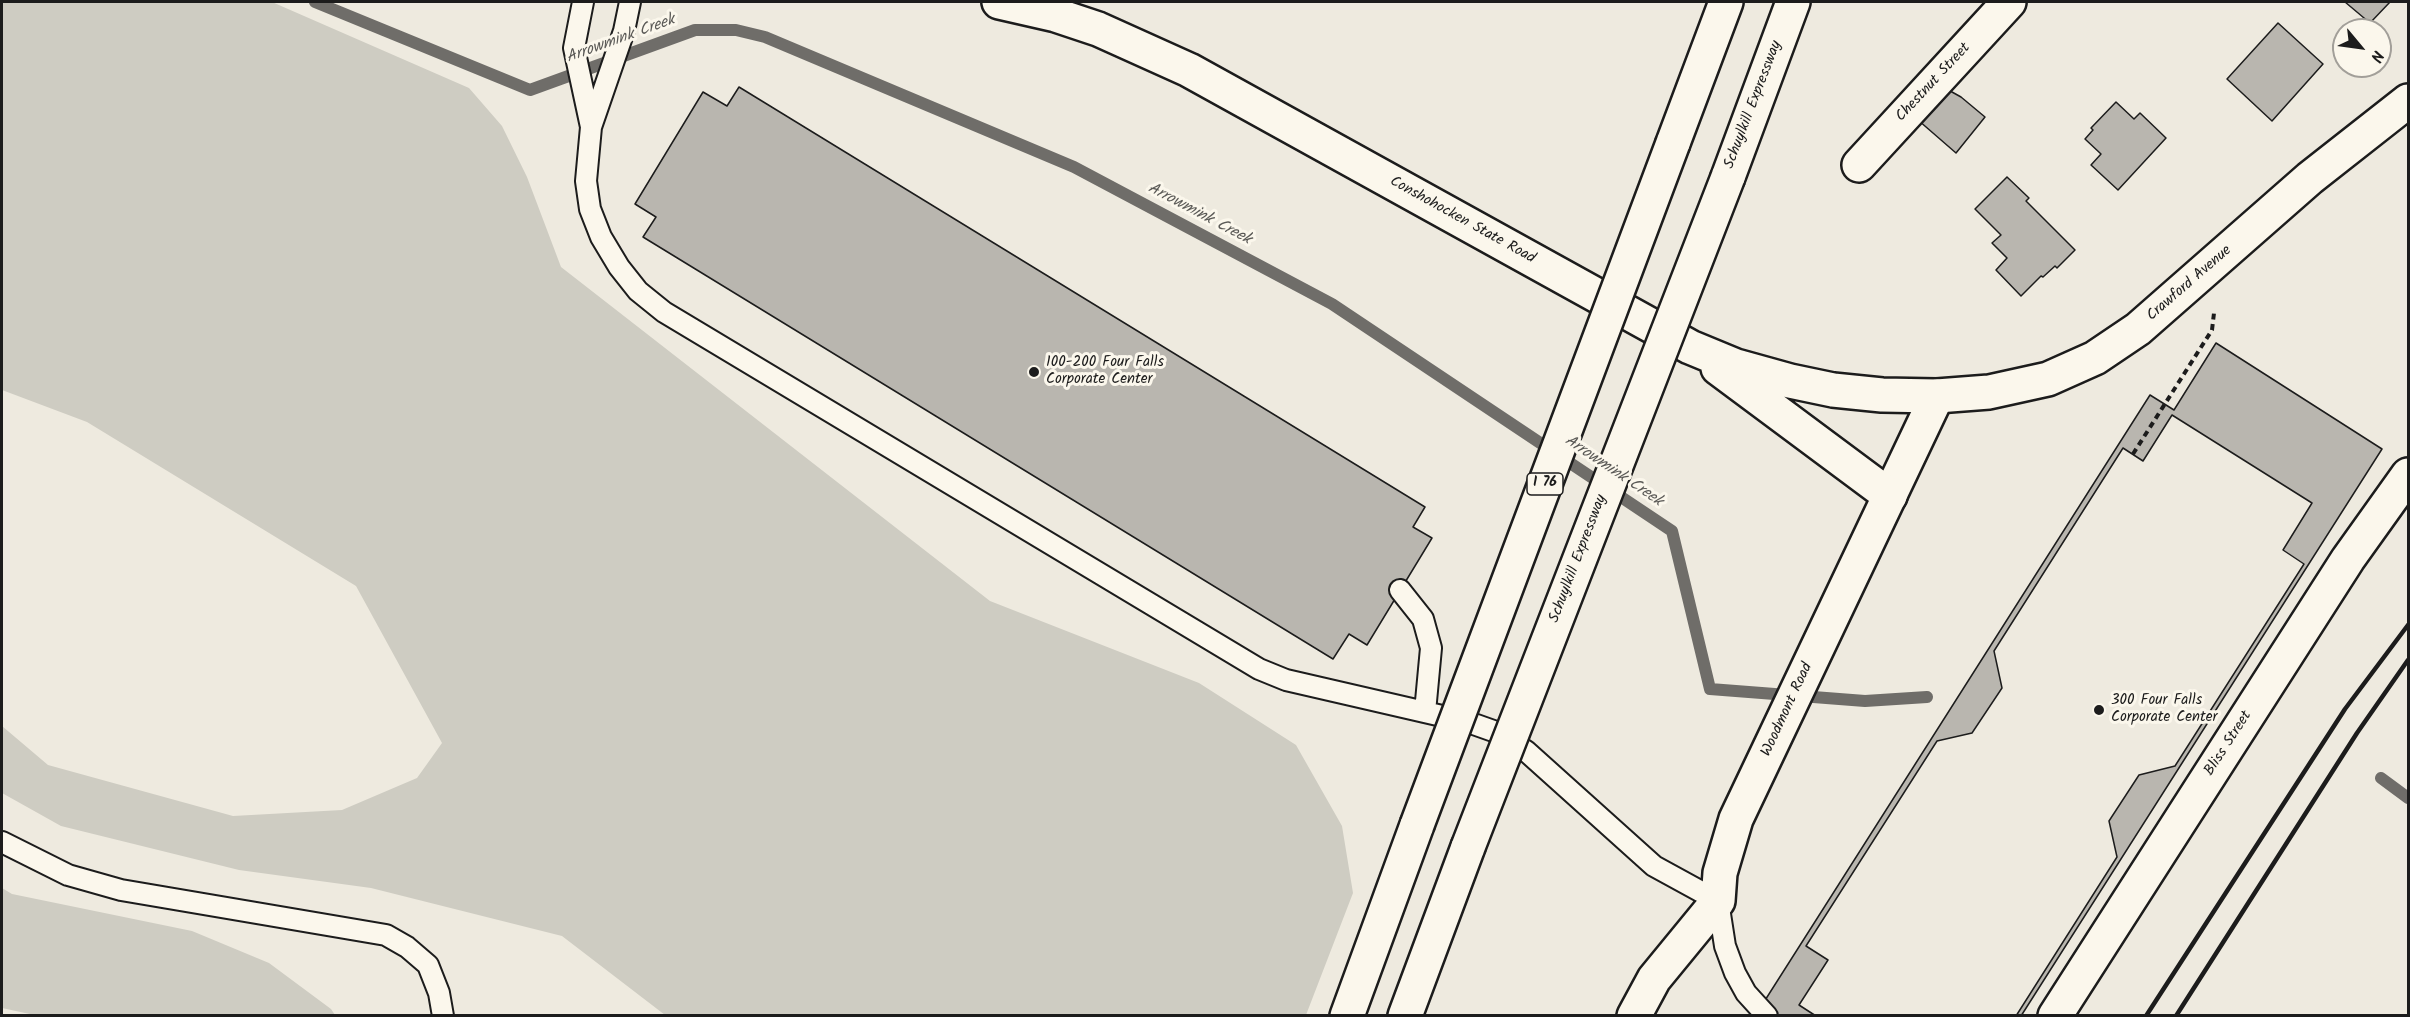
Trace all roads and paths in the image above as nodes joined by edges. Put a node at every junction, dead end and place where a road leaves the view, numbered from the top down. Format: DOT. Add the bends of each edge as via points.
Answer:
graph roads {
  1 [pos="583,2"];
  2 [pos="630,2"];
  3 [pos="999,2"];
  4 [pos="1726,2"];
  5 [pos="1793,2"];
  6 [pos="2009,2"];
  7 [pos="2409,101"];
  8 [pos="591,127"];
  9 [pos="1859,165"];
  10 [pos="2212,330"];
  11 [pos="1690,347"];
  12 [pos="1937,396"];
  13 [pos="2133,454"];
  14 [pos="2409,475"];
  15 [pos="1890,496"];
  16 [pos="1400,590"];
  17 [pos="1425,712"];
  18 [pos="2,842"];
  19 [pos="1718,901"];
  20 [pos="1763,1012"];
  21 [pos="442,1016"];
  22 [pos="1347,1016"];
  23 [pos="1405,1016"];
  24 [pos="1634,1016"];
  25 [pos="2055,1016"];
  1 -- 8 [label="lane" via="574,48"];
  2 -- 8 [label="lane"];
  3 -- 11 [label="main road, Conshohocken State Road" via="1098,29 1189,70"];
  4 -- 22 [label="main road, I 76, bridge"];
  5 -- 23 [label="main road, Schuylkill Expressway, bridge"];
  6 -- 9 [label="main road, Chestnut Street"];
  7 -- 12 [label="main road, Crawford Avenue" via="2310,178 2118,344 2072,370 2030,384"];
  8 -- 17 [label="lane" via="586,181 590,209 601,237 638,291 664,312 1259,669 1286,680"];
  10 -- 13 [label="path"];
  11 -- 12 [label="main road, Conshohocken State Road" via="1736,366 1833,390"];
  11 -- 15 [label="main road"];
  12 -- 15 [label="main road, Woodmont Road"];
  14 -- 25 [label="main road, Bliss Street" via="2348,559"];
  15 -- 19 [label="main road, Woodmont Road" via="1736,819 1720,873"];
  16 -- 17 [label="lane" via="1423,619 1431,648"];
  17 -- 19 [label="lane" via="1468,722 1499,734 1526,751 1654,866"];
  18 -- 21 [label="lane" via="68,874 122,890 386,935 428,965 439,993"];
  19 -- 20 [label="lane" via="1725,946 1746,993"];
  19 -- 24 [label="main road" via="1654,979"];
}
